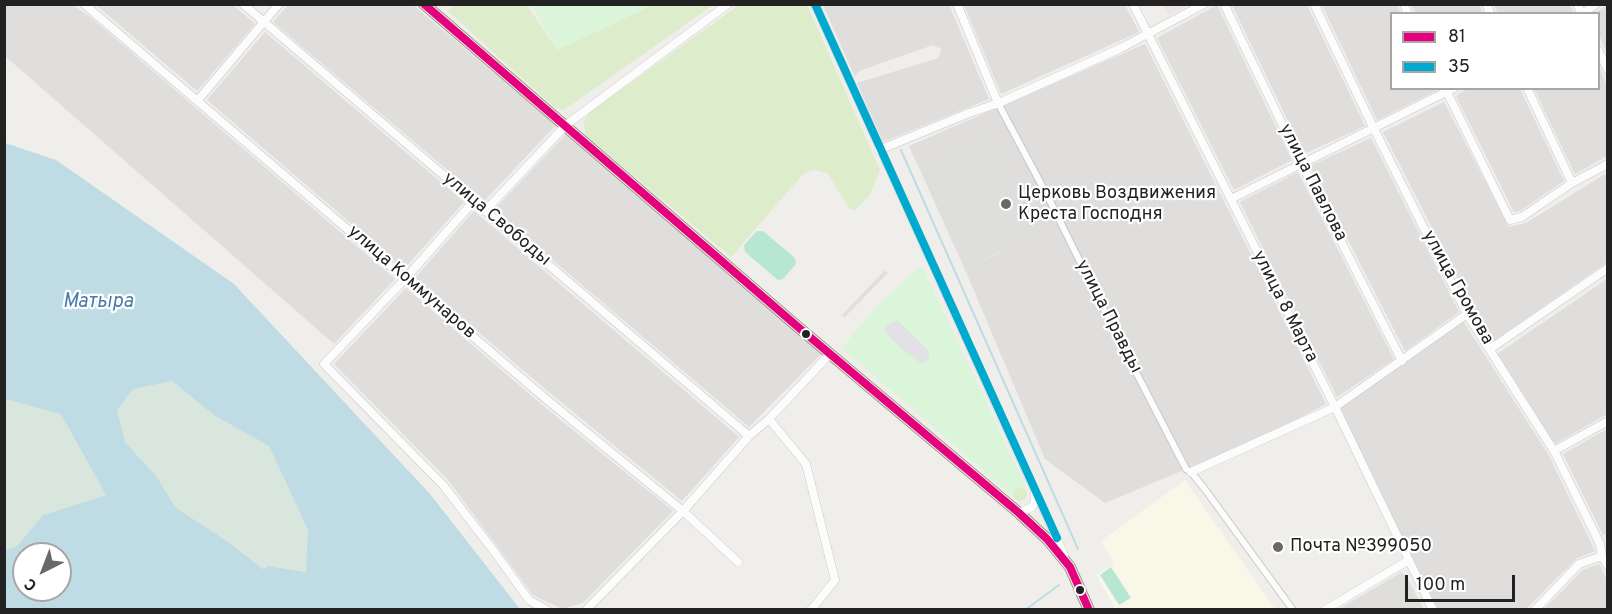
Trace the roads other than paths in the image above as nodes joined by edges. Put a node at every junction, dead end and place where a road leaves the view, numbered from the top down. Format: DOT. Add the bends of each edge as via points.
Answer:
graph roads {
  1 [pos="84,4"];
  2 [pos="243,4"];
  3 [pos="279,4"];
  4 [pos="424,4"];
  5 [pos="728,4"];
  6 [pos="815,4"];
  7 [pos="957,4"];
  8 [pos="1133,4"];
  9 [pos="1204,4"];
  10 [pos="1224,4"];
  11 [pos="1314,4"];
  12 [pos="264,23"];
  13 [pos="1148,35"];
  14 [pos="1600,52"];
  15 [pos="1608,70"];
  16 [pos="1449,90"];
  17 [pos="1528,90"];
  18 [pos="198,100"];
  19 [pos="998,104"];
  20 [pos="566,125"];
  21 [pos="1374,129"];
  22 [pos="879,150"];
  23 [pos="1301,163"];
  24 [pos="1608,164"];
  25 [pos="1572,183"];
  26 [pos="1231,199"];
  27 [pos="473,201"];
  28 [pos="484,210"];
  29 [pos="1608,268"];
  30 [pos="405,279"];
  31 [pos="1467,314"];
  32 [pos="1491,349"];
  33 [pos="830,354"];
  34 [pos="1402,361"];
  35 [pos="1335,407"];
  36 [pos="769,419"];
  37 [pos="1608,421"];
  38 [pos="749,436"];
  39 [pos="1554,451"];
  40 [pos="1191,472"];
  41 [pos="1035,490"];
  42 [pos="683,510"];
  43 [pos="1019,513"];
  44 [pos="1604,542"];
  45 [pos="1602,556"];
  46 [pos="1409,560"];
  47 [pos="738,562"];
  48 [pos="1608,566"];
  49 [pos="1070,567"];
  50 [pos="547,609"];
  51 [pos="586,609"];
  52 [pos="811,609"];
  53 [pos="1089,609"];
  54 [pos="1293,609"];
  55 [pos="1325,609"];
  56 [pos="1433,609"];
  57 [pos="1535,609"];
  1 -- 18 [label="street, улица Коммунаров"];
  2 -- 12 [label="street, улица Свободы"];
  3 -- 12 [label="street"];
  4 -- 20 [label="main road"];
  5 -- 20 [label="street"];
  6 -- 22 [label="street"];
  7 -- 19 [label="street, улица Правды"];
  8 -- 13 [label="street, улица 8 Марта"];
  9 -- 13 [label="street"];
  10 -- 23 [label="street, улица Павлова"];
  11 -- 21 [label="street, улица Громова"];
  12 -- 18 [label="street"];
  12 -- 27 [label="street, улица Свободы"];
  13 -- 19 [label="street"];
  13 -- 26 [label="street, улица 8 Марта"];
  14 -- 15 [label="street"];
  16 -- 21 [label="street"];
  16 -- 25 [label="street" via="1510,220 1522,217"];
  17 -- 25 [label="street"];
  18 -- 30 [label="street, улица Коммунаров"];
  19 -- 22 [label="street"];
  19 -- 40 [label="street, улица Правды" via="1186,469"];
  20 -- 28 [label="street"];
  20 -- 33 [label="main road"];
  21 -- 23 [label="street"];
  21 -- 31 [label="street, улица Громова"];
  22 -- 41 [label="street"];
  23 -- 26 [label="street"];
  23 -- 34 [label="street, улица Павлова"];
  24 -- 25 [label="street"];
  26 -- 35 [label="street, улица 8 Марта"];
  27 -- 28 [label="street, улица Свободы"];
  27 -- 30 [label="street"];
  28 -- 38 [label="street, улица Свободы"];
  29 -- 32 [label="street"];
  30 -- 42 [label="street, улица Коммунаров"];
  30 -- 50 [label="street" via="324,364 443,485 529,600"];
  31 -- 32 [label="street, улица Громова"];
  31 -- 34 [label="street"];
  32 -- 39 [label="street, улица Громова"];
  33 -- 36 [label="street"];
  33 -- 43 [label="main road"];
  34 -- 35 [label="street"];
  35 -- 40 [label="street"];
  35 -- 46 [label="street, улица 8 Марта"];
  36 -- 38 [label="street"];
  36 -- 52 [label="street" via="806,464 836,580"];
  37 -- 39 [label="street"];
  38 -- 42 [label="street"];
  39 -- 44 [label="street, улица Громова"];
  40 -- 54 [label="street, улица Правды"];
  41 -- 43 [label="street" via="1032,507"];
  41 -- 49 [label="street"];
  42 -- 47 [label="street, улица Коммунаров"];
  42 -- 51 [label="street"];
  43 -- 49 [label="main road"];
  44 -- 45 [label="street, улица Громова"];
  45 -- 48 [label="street, улица Громова"];
  45 -- 57 [label="street" via="1579,564"];
  46 -- 55 [label="street"];
  46 -- 56 [label="street, улица 8 Марта"];
  49 -- 53 [label="main road"];
}
